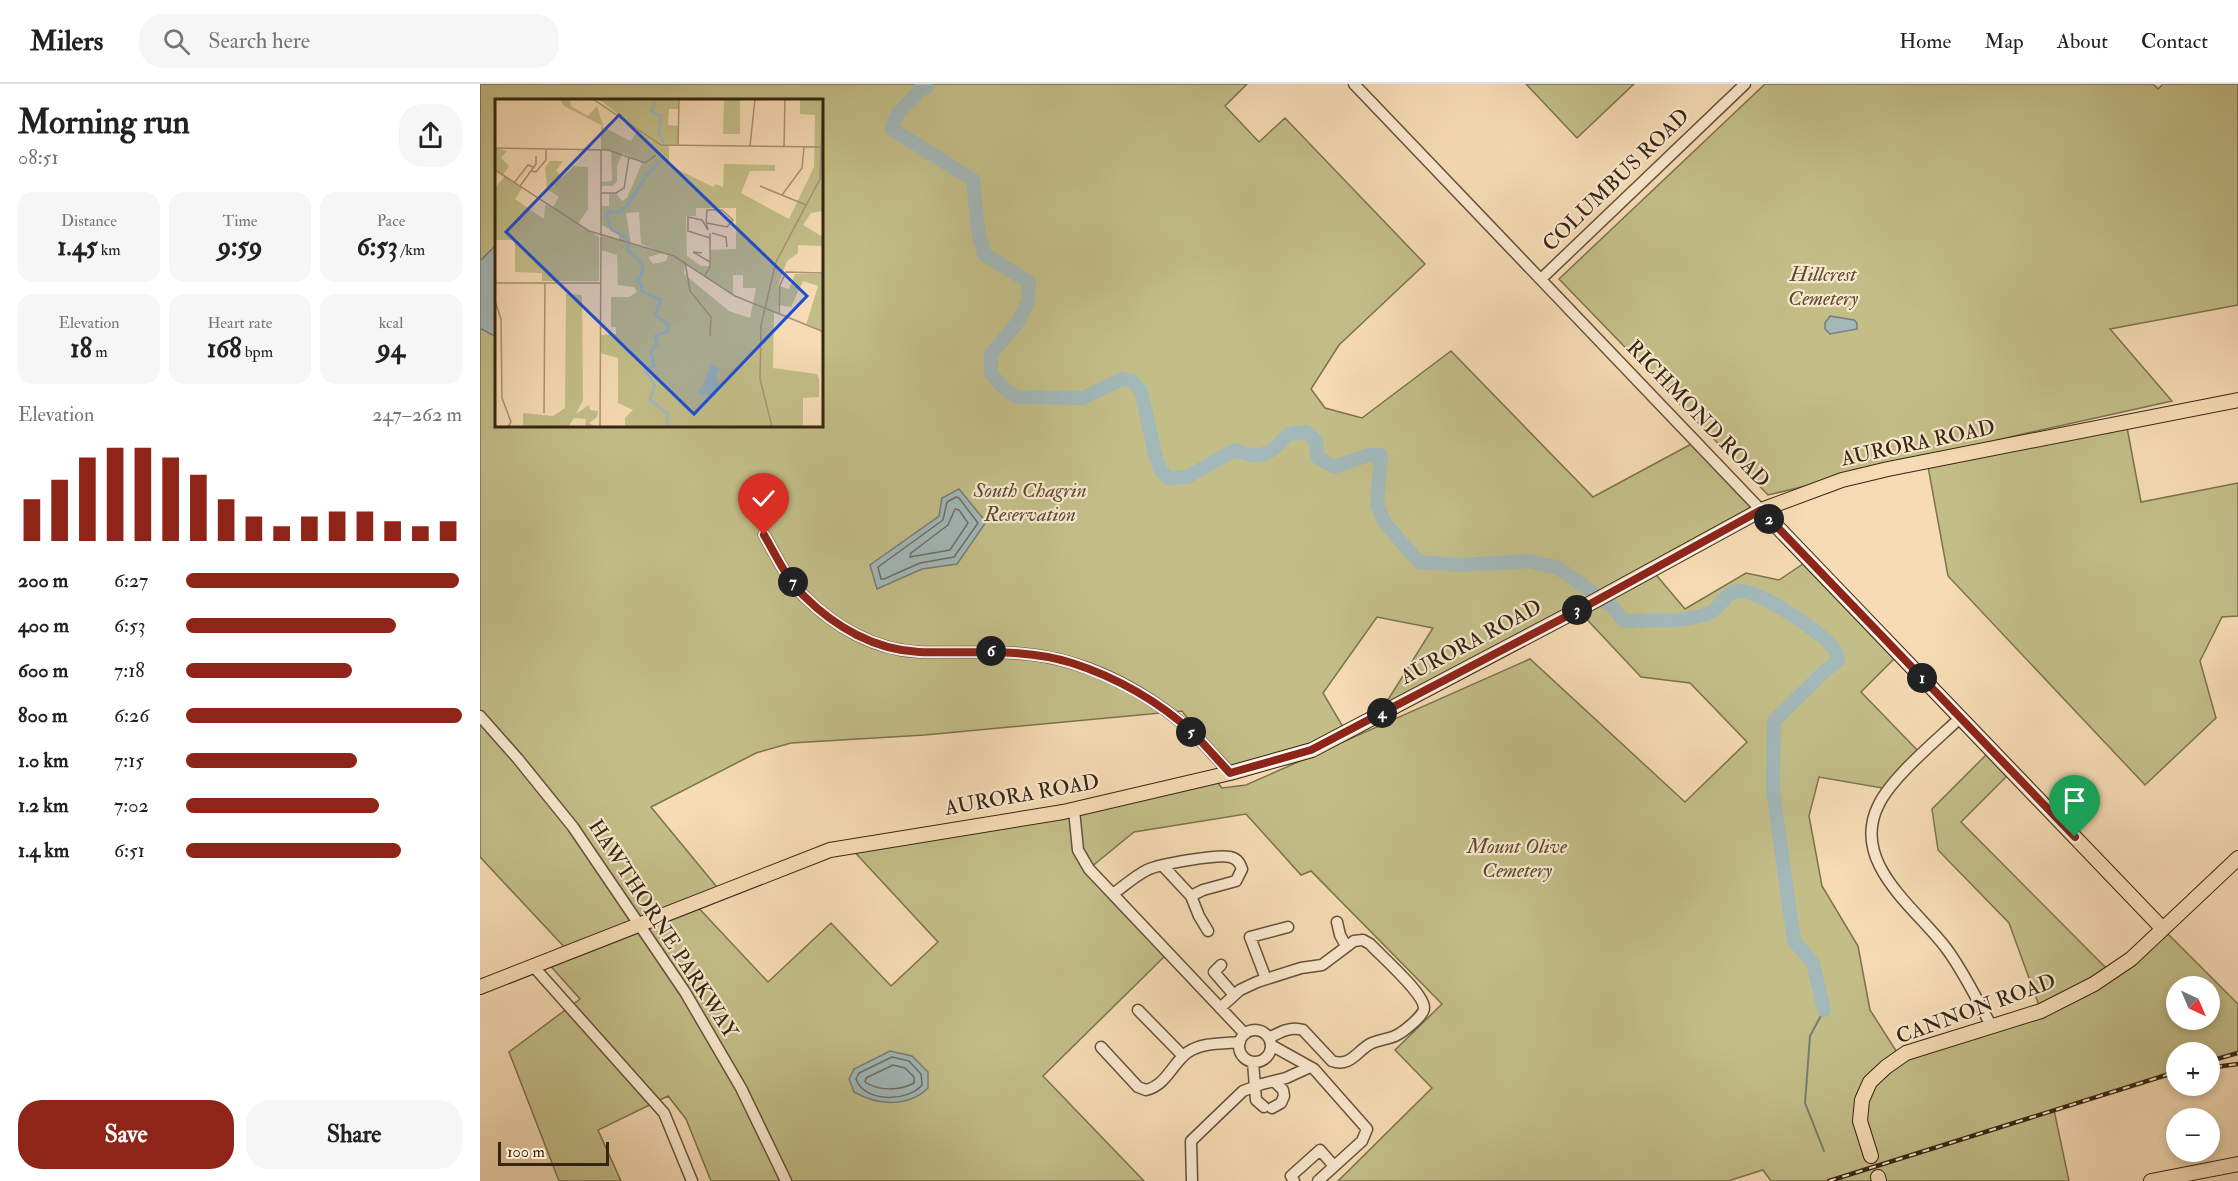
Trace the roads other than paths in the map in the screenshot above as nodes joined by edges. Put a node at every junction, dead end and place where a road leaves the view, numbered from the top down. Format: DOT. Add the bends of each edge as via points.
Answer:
graph roads {
  1 [pos="1354,84"];
  2 [pos="1745,84"];
  3 [pos="1541,279"];
  4 [pos="2238,400"];
  5 [pos="1761,510"];
  6 [pos="764,535"];
  7 [pos="480,716"];
  8 [pos="1961,717"];
  9 [pos="1230,773"];
  10 [pos="1074,810"];
  11 [pos="2238,858"];
  12 [pos="1163,866"];
  13 [pos="1113,894"];
  14 [pos="1191,896"];
  15 [pos="1337,922"];
  16 [pos="639,924"];
  17 [pos="1287,927"];
  18 [pos="2162,928"];
  19 [pos="1208,931"];
  20 [pos="1253,944"];
  21 [pos="1346,946"];
  22 [pos="1240,947"];
  23 [pos="1221,965"];
  24 [pos="533,966"];
  25 [pos="1266,979"];
  26 [pos="480,987"];
  27 [pos="1234,995"];
  28 [pos="1220,1008"];
  29 [pos="1138,1010"];
  30 [pos="1992,1027"];
  31 [pos="1242,1038"];
  32 [pos="1270,1042"];
  33 [pos="1101,1047"];
  34 [pos="1183,1056"];
  35 [pos="1253,1062"];
  36 [pos="1310,1067"];
  37 [pos="1274,1081"];
  38 [pos="1254,1087"];
  39 [pos="1871,1156"];
  40 [pos="2238,1164"];
  41 [pos="1334,1166"];
  42 [pos="692,1181"];
  43 [pos="786,1181"];
  44 [pos="1192,1181"];
  45 [pos="1294,1181"];
  46 [pos="1318,1181"];
  47 [pos="2151,1181"];
  1 -- 3 [label="street, RICHMOND ROAD"];
  2 -- 3 [label="street, COLUMBUS ROAD"];
  3 -- 5 [label="street, RICHMOND ROAD"];
  4 -- 5 [label="main road, AURORA ROAD" via="1888,469 1842,480"];
  5 -- 8 [label="main road, RICHMOND ROAD"];
  5 -- 9 [label="main road, AURORA ROAD" via="1311,750"];
  6 -- 9 [label="street" via="802,595 847,631 877,645 917,652 1026,653 1072,663 1156,703"];
  7 -- 16 [label="street, HAWTHORNE PARKWAY" via="573,827"];
  8 -- 18 [label="main road, RICHMOND ROAD"];
  8 -- 30 [label="street" via="1888,789 1873,825 1873,850 1894,888 1961,970"];
  9 -- 10 [label="main road, AURORA ROAD"];
  10 -- 13 [label="street" via="1078,850"];
  10 -- 16 [label="main road, AURORA ROAD" via="830,850"];
  11 -- 18 [label="main road, CANNON ROAD"];
  12 -- 13 [label="street" via="1148,869"];
  12 -- 14 [label="street"];
  12 -- 14 [label="street" via="1217,856 1231,857 1240,864 1242,869 1236,881"];
  13 -- 28 [label="street"];
  14 -- 19 [label="street"];
  15 -- 21 [label="street"];
  16 -- 24 [label="main road, AURORA ROAD"];
  16 -- 43 [label="street, HAWTHORNE PARKWAY" via="717,1045"];
  17 -- 20 [label="street" via="1250,937"];
  18 -- 30 [label="main road, CANNON ROAD" via="2131,959 2085,989 2041,1011"];
  20 -- 22 [label="street"];
  20 -- 25 [label="street"];
  21 -- 25 [label="street" via="1322,965"];
  21 -- 32 [label="street" via="1358,940 1370,944 1419,995 1423,1012 1404,1031 1370,1044 1344,1063 1332,1062 1298,1028 1288,1029"];
  23 -- 27 [label="street" via="1214,972"];
  24 -- 26 [label="main road, AURORA ROAD"];
  24 -- 42 [label="street" via="664,1113"];
  25 -- 27 [label="street"];
  27 -- 28 [label="street"];
  28 -- 31 [label="street"];
  29 -- 34 [label="street"];
  30 -- 39 [label="main road, CANNON ROAD" via="1906,1053 1870,1082 1862,1100 1860,1121"];
  31 -- 32 [label="street" via="1258,1030"];
  31 -- 34 [label="street" via="1202,1046"];
  31 -- 35 [label="street" via="1242,1055"];
  32 -- 35 [label="street" via="1266,1058"];
  32 -- 36 [label="street"];
  33 -- 34 [label="street" via="1146,1090 1156,1086"];
  35 -- 38 [label="street"];
  36 -- 37 [label="street"];
  36 -- 41 [label="street" via="1367,1129 1362,1141"];
  37 -- 38 [label="street"];
  37 -- 38 [label="street" via="1284,1096 1281,1103 1268,1108 1256,1100"];
  38 -- 44 [label="street" via="1243,1091 1191,1141"];
  40 -- 47 [label="main road"];
  41 -- 45 [label="street" via="1320,1150 1291,1176"];
  41 -- 46 [label="street"];
}
